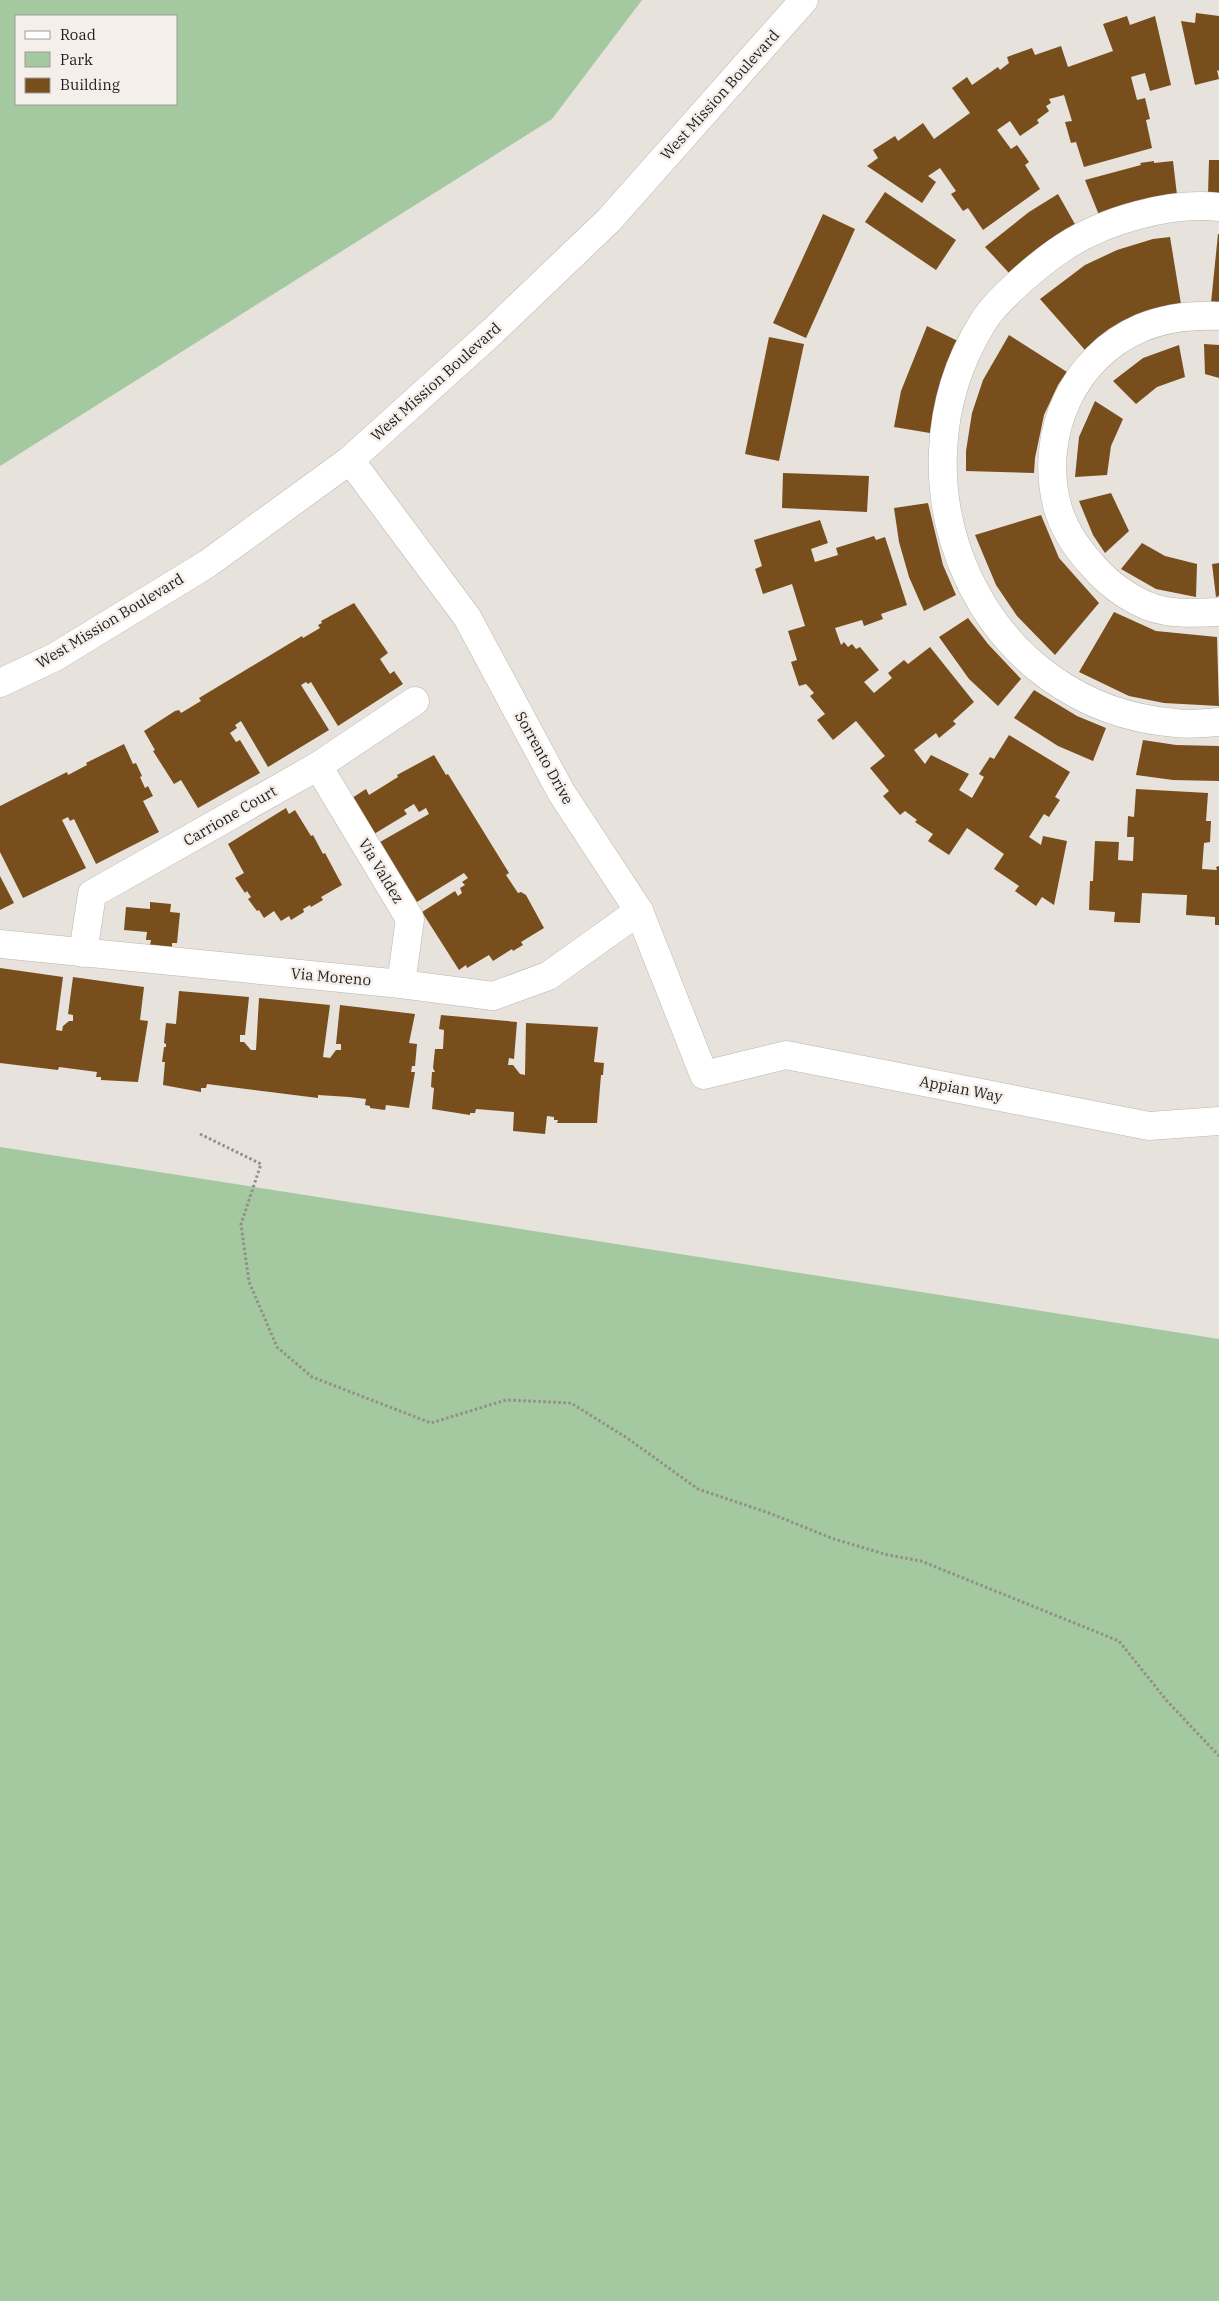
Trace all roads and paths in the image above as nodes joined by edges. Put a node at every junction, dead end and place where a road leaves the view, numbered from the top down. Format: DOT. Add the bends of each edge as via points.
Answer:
graph roads {
  1 [pos="804,0"];
  2 [pos="1219,207"];
  3 [pos="1219,316"];
  4 [pos="350,460"];
  5 [pos="1219,612"];
  6 [pos="0,683"];
  7 [pos="415,701"];
  8 [pos="1219,722"];
  9 [pos="318,766"];
  10 [pos="639,912"];
  11 [pos="0,944"];
  12 [pos="82,953"];
  13 [pos="401,984"];
  14 [pos="704,1075"];
  15 [pos="1219,1121"];
  16 [pos="200,1134"];
  17 [pos="1219,1756"];
  1 -- 4 [label="street, West Mission Boulevard" via="609,220 493,331"];
  2 -- 8 [label="street" via="1180,208 1106,224 1049,256 984,320 953,386 941,454 953,540 966,577 998,627 1020,652 1043,672 1076,693 1111,709 1177,724"];
  3 -- 5 [label="street" via="1181,317 1141,328 1106,349 1075,382 1058,421 1051,460 1057,505 1068,530 1076,547 1104,580 1129,597 1164,611"];
  4 -- 6 [label="street, West Mission Boulevard" via="207,564 55,656"];
  4 -- 10 [label="street, Sorrento Drive" via="467,617 561,792"];
  7 -- 9 [label="street, Carrione Court"];
  9 -- 12 [label="street, Carrione Court" via="92,894"];
  9 -- 13 [label="street, Via Valdez" via="410,919"];
  10 -- 13 [label="street, Via Moreno" via="548,976 493,996"];
  10 -- 14 [label="street, Sorrento Drive"];
  11 -- 12 [label="street, Via Moreno"];
  12 -- 13 [label="street, Via Moreno"];
  14 -- 15 [label="street, Appian Way" via="786,1055 1149,1126"];
  16 -- 17 [label="path" via="260,1164 241,1224 249,1282 277,1347 312,1378 431,1423 506,1400 571,1403 698,1489 834,1539 921,1561 1120,1640 1167,1701"];
}
